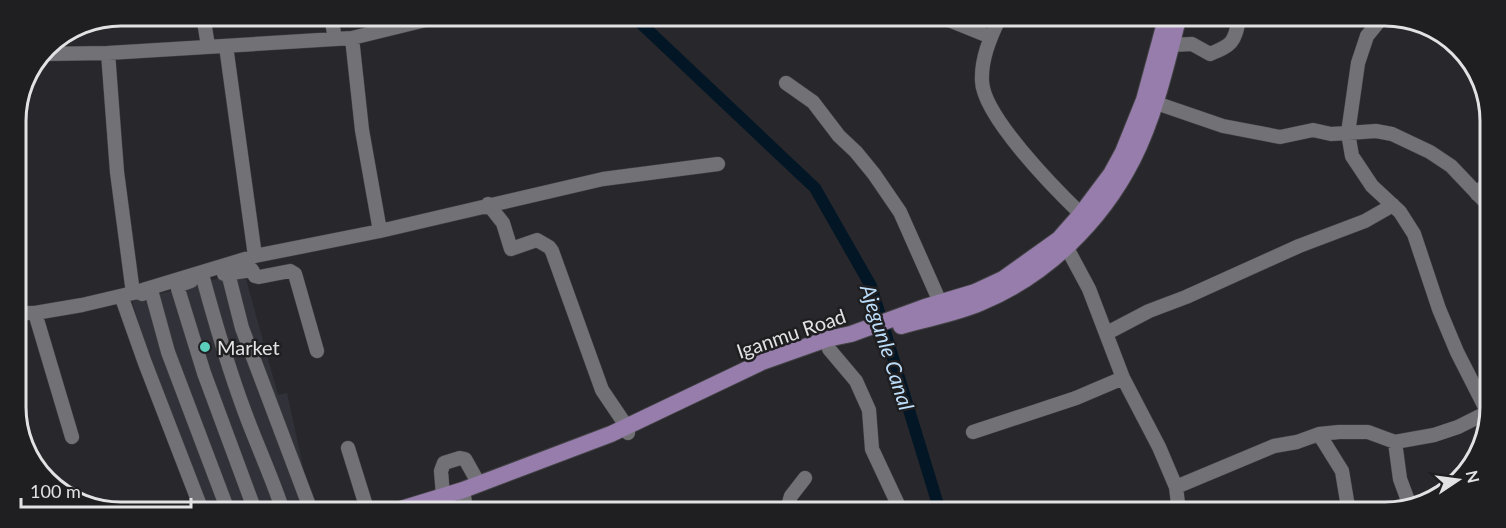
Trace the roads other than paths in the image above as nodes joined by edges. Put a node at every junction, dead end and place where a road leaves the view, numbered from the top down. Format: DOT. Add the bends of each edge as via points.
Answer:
graph roads {
  1 [pos="205,25"];
  2 [pos="333,25"];
  3 [pos="405,25"];
  4 [pos="961,25"];
  5 [pos="996,25"];
  6 [pos="1166,25"];
  7 [pos="1175,25"];
  8 [pos="1238,25"];
  9 [pos="1376,25"];
  10 [pos="991,37"];
  11 [pos="352,38"];
  12 [pos="335,39"];
  13 [pos="1166,43"];
  14 [pos="208,46"];
  15 [pos="226,46"];
  16 [pos="61,47"];
  17 [pos="108,53"];
  18 [pos="786,82"];
  19 [pos="1156,103"];
  20 [pos="1348,133"];
  21 [pos="718,164"];
  22 [pos="1480,191"];
  23 [pos="1477,194"];
  24 [pos="1480,197"];
  25 [pos="488,204"];
  26 [pos="1393,205"];
  27 [pos="1081,214"];
  28 [pos="380,231"];
  29 [pos="1067,248"];
  30 [pos="255,256"];
  31 [pos="228,273"];
  32 [pos="203,278"];
  33 [pos="128,297"];
  34 [pos="931,309"];
  35 [pos="25,311"];
  36 [pos="36,314"];
  37 [pos="1107,333"];
  38 [pos="850,338"];
  39 [pos="829,349"];
  40 [pos="317,351"];
  41 [pos="1123,378"];
  42 [pos="1480,399"];
  43 [pos="1480,414"];
  44 [pos="627,430"];
  45 [pos="973,432"];
  46 [pos="1319,434"];
  47 [pos="72,437"];
  48 [pos="1395,442"];
  49 [pos="348,448"];
  50 [pos="805,478"];
  51 [pos="479,484"];
  52 [pos="1176,487"];
  53 [pos="443,496"];
  54 [pos="464,498"];
  55 [pos="1408,500"];
  56 [pos="199,502"];
  57 [pos="225,502"];
  58 [pos="252,502"];
  59 [pos="280,502"];
  60 [pos="308,502"];
  61 [pos="365,502"];
  62 [pos="424,502"];
  63 [pos="449,502"];
  64 [pos="789,502"];
  65 [pos="897,502"];
  66 [pos="1178,502"];
  67 [pos="1347,502"];
  1 -- 14 [label="street"];
  2 -- 12 [label="street"];
  3 -- 11 [label="street"];
  4 -- 10 [label="street"];
  5 -- 10 [label="street"];
  6 -- 13 [label="main road, Iganmu Road"];
  7 -- 13 [label="main road, Iganmu Road"];
  8 -- 13 [label="street" via="1235,39 1226,48 1210,54 1192,44"];
  9 -- 20 [label="street" via="1367,36 1358,63"];
  10 -- 27 [label="street" via="983,61 982,83 994,113 1032,165"];
  11 -- 12 [label="street"];
  11 -- 28 [label="street" via="362,130"];
  12 -- 15 [label="street"];
  13 -- 19 [label="main road, Iganmu Road"];
  13 -- 27 [label="main road, Iganmu Road" via="1123,152"];
  14 -- 15 [label="street"];
  14 -- 17 [label="street"];
  15 -- 30 [label="street"];
  16 -- 17 [label="street"];
  17 -- 33 [label="street"];
  18 -- 34 [label="street" via="813,102 874,174 900,212"];
  19 -- 20 [label="street" via="1223,126 1280,137 1313,130"];
  19 -- 29 [label="main road, Iganmu Road" via="1121,180"];
  20 -- 23 [label="street" via="1376,130 1408,141 1451,166"];
  20 -- 26 [label="street" via="1352,156 1372,186"];
  21 -- 25 [label="street" via="603,179"];
  22 -- 23 [label="street"];
  23 -- 24 [label="street"];
  25 -- 28 [label="street"];
  25 -- 44 [label="street" via="503,223 511,249 537,240 552,251 602,390"];
  26 -- 37 [label="street" via="1365,221 1149,311"];
  26 -- 42 [label="street" via="1414,234 1439,309"];
  27 -- 34 [label="main road, Iganmu Road" via="1059,239 1003,279"];
  28 -- 30 [label="street"];
  29 -- 34 [label="main road, Iganmu Road" via="1009,290 961,310"];
  29 -- 37 [label="street"];
  30 -- 33 [label="street"];
  31 -- 32 [label="street"];
  31 -- 40 [label="street" via="252,270 259,278 290,271 295,274"];
  31 -- 60 [label="street" via="242,328"];
  32 -- 58 [label="street" via="184,282 178,289"];
  32 -- 59 [label="street" via="244,412"];
  33 -- 36 [label="street"];
  33 -- 56 [label="street" via="145,363"];
  33 -- 57 [label="street" via="150,290 168,352"];
  34 -- 38 [label="main road, Iganmu Road"];
  35 -- 36 [label="street"];
  36 -- 47 [label="street"];
  37 -- 41 [label="street"];
  38 -- 39 [label="main road, Iganmu Road"];
  38 -- 44 [label="main road, Iganmu Road" via="827,339 762,362"];
  39 -- 44 [label="main road, Iganmu Road" via="761,368"];
  39 -- 65 [label="street" via="856,381 868,410 872,449"];
  41 -- 45 [label="street" via="1077,398"];
  41 -- 52 [label="street" via="1160,447"];
  43 -- 48 [label="street" via="1434,435"];
  44 -- 51 [label="main road, Iganmu Road"];
  44 -- 54 [label="main road, Iganmu Road"];
  46 -- 48 [label="street" via="1368,432"];
  46 -- 52 [label="street" via="1275,446"];
  46 -- 67 [label="street" via="1341,471"];
  48 -- 55 [label="street"];
  49 -- 61 [label="street"];
  50 -- 64 [label="street"];
  51 -- 53 [label="street" via="465,459 444,463"];
  51 -- 54 [label="main road, Iganmu Road"];
  52 -- 66 [label="street"];
  53 -- 54 [label="main road, Iganmu Road"];
  53 -- 62 [label="main road, Iganmu Road"];
  54 -- 63 [label="main road, Iganmu Road"];
}
